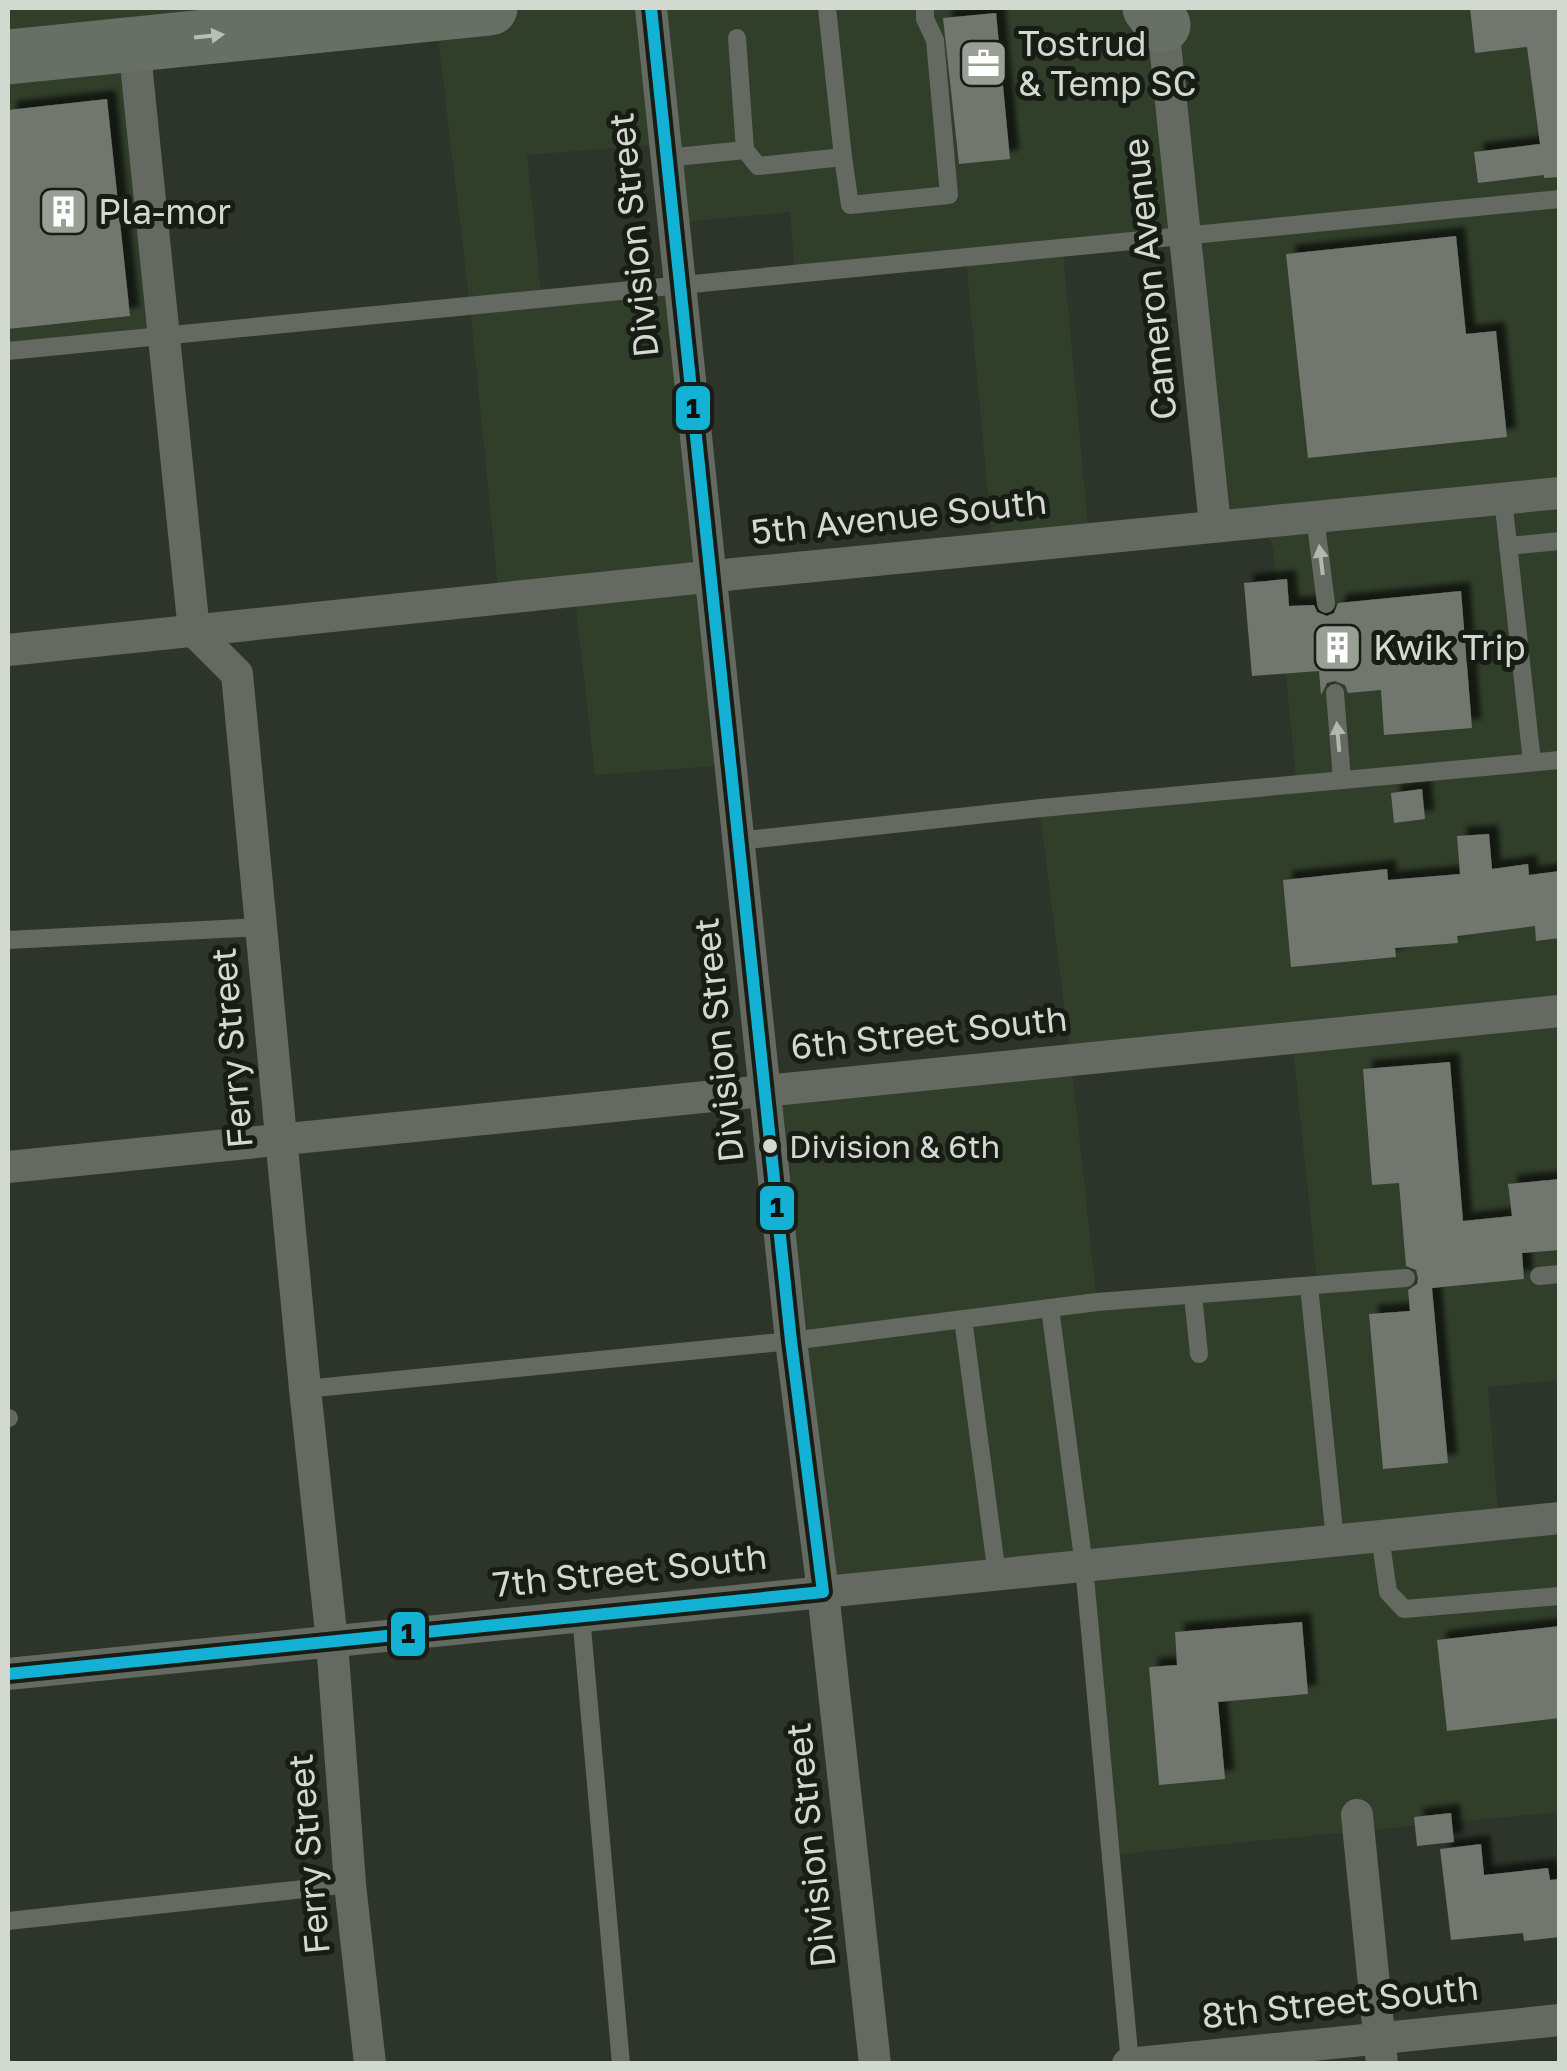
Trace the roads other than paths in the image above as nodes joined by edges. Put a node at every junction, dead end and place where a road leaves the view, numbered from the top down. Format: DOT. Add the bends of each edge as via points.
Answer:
graph roads {
  1 [pos="490,8"];
  2 [pos="650,8"];
  3 [pos="827,8"];
  4 [pos="924,8"];
  5 [pos="1157,16"];
  6 [pos="309,17"];
  7 [pos="133,35"];
  8 [pos="737,38"];
  9 [pos="8,56"];
  10 [pos="746,150"];
  11 [pos="843,157"];
  12 [pos="666,158"];
  13 [pos="1560,200"];
  14 [pos="1186,238"];
  15 [pos="680,287"];
  16 [pos="163,336"];
  17 [pos="8,352"];
  18 [pos="1560,493"];
  19 [pos="1503,499"];
  20 [pos="1316,516"];
  21 [pos="1214,525"];
  22 [pos="1560,541"];
  23 [pos="1508,546"];
  24 [pos="710,576"];
  25 [pos="1326,604"];
  26 [pos="194,631"];
  27 [pos="8,650"];
  28 [pos="1334,694"];
  29 [pos="1560,760"];
  30 [pos="1532,762"];
  31 [pos="1342,780"];
  32 [pos="738,841"];
  33 [pos="261,927"];
  34 [pos="8,940"];
  35 [pos="1560,1012"];
  36 [pos="764,1090"];
  37 [pos="280,1140"];
  38 [pos="8,1167"];
  39 [pos="1560,1274"];
  40 [pos="1538,1276"];
  41 [pos="1406,1278"];
  42 [pos="1309,1286"];
  43 [pos="1193,1295"];
  44 [pos="1050,1308"];
  45 [pos="963,1319"];
  46 [pos="791,1342"];
  47 [pos="1199,1354"];
  48 [pos="305,1389"];
  49 [pos="1560,1518"];
  50 [pos="1380,1536"];
  51 [pos="1335,1540"];
  52 [pos="1084,1566"];
  53 [pos="997,1574"];
  54 [pos="823,1592"];
  55 [pos="1560,1596"];
  56 [pos="581,1616"];
  57 [pos="332,1642"];
  58 [pos="8,1674"];
  59 [pos="1357,1815"];
  60 [pos="350,1884"];
  61 [pos="8,1920"];
  62 [pos="1560,2020"];
  63 [pos="1381,2050"];
  64 [pos="1129,2063"];
  65 [pos="370,2064"];
  66 [pos="621,2064"];
  67 [pos="875,2064"];
  1 -- 6 [label="highway"];
  2 -- 12 [label="street, Division Street"];
  3 -- 11 [label="lane"];
  4 -- 11 [label="lane" via="936,40 949,196 850,205"];
  5 -- 14 [label="street, Cameron Avenue"];
  7 -- 6 [label="highway, one-way"];
  7 -- 9 [label="highway"];
  7 -- 16 [label="street"];
  8 -- 10 [label="lane"];
  10 -- 11 [label="lane" via="758,166"];
  10 -- 12 [label="lane"];
  12 -- 15 [label="street, Division Street"];
  13 -- 14 [label="lane"];
  14 -- 15 [label="lane"];
  14 -- 21 [label="street, Cameron Avenue"];
  15 -- 16 [label="lane"];
  15 -- 24 [label="street, Division Street"];
  16 -- 17 [label="lane"];
  16 -- 26 [label="street"];
  18 -- 19 [label="street, 5th Avenue South"];
  19 -- 20 [label="street, 5th Avenue South"];
  19 -- 23 [label="lane"];
  20 -- 21 [label="street, 5th Avenue South"];
  25 -- 20 [label="lane, one-way"];
  21 -- 24 [label="street, 5th Avenue South"];
  22 -- 23 [label="lane"];
  23 -- 30 [label="lane"];
  24 -- 26 [label="street, 5th Avenue South"];
  24 -- 32 [label="street, Division Street"];
  26 -- 27 [label="street, 5th Avenue South"];
  26 -- 33 [label="street, Ferry Street" via="237,674"];
  31 -- 28 [label="lane, one-way"];
  29 -- 30 [label="lane"];
  30 -- 31 [label="lane"];
  31 -- 32 [label="lane"];
  32 -- 36 [label="street, Division Street"];
  33 -- 34 [label="lane"];
  33 -- 37 [label="street, Ferry Street"];
  35 -- 36 [label="street, 6th Street South"];
  36 -- 37 [label="street, 6th Street South"];
  36 -- 46 [label="street, Division Street"];
  37 -- 38 [label="street, 6th Street South"];
  37 -- 48 [label="street, Ferry Street"];
  39 -- 40 [label="lane"];
  41 -- 42 [label="lane"];
  42 -- 43 [label="lane"];
  42 -- 51 [label="lane"];
  43 -- 44 [label="lane"];
  43 -- 47 [label="lane"];
  44 -- 45 [label="lane"];
  44 -- 52 [label="lane"];
  45 -- 46 [label="lane"];
  45 -- 53 [label="lane"];
  46 -- 48 [label="lane"];
  46 -- 54 [label="street, Division Street"];
  48 -- 57 [label="street, Ferry Street"];
  49 -- 50 [label="street, 7th Street South"];
  50 -- 51 [label="street, 7th Street South"];
  50 -- 55 [label="lane" via="1388,1592 1404,1609"];
  51 -- 52 [label="street, 7th Street South"];
  52 -- 53 [label="street, 7th Street South"];
  52 -- 64 [label="lane"];
  53 -- 54 [label="street, 7th Street South"];
  54 -- 56 [label="street, 7th Street South"];
  54 -- 67 [label="street, Division Street"];
  56 -- 57 [label="street, 7th Street South"];
  56 -- 66 [label="lane"];
  57 -- 58 [label="street, 7th Street South"];
  57 -- 60 [label="street, Ferry Street"];
  59 -- 63 [label="street"];
  60 -- 61 [label="lane"];
  60 -- 65 [label="street, Ferry Street"];
  62 -- 63 [label="street, 8th Street South"];
  63 -- 64 [label="street, 8th Street South"];
}
